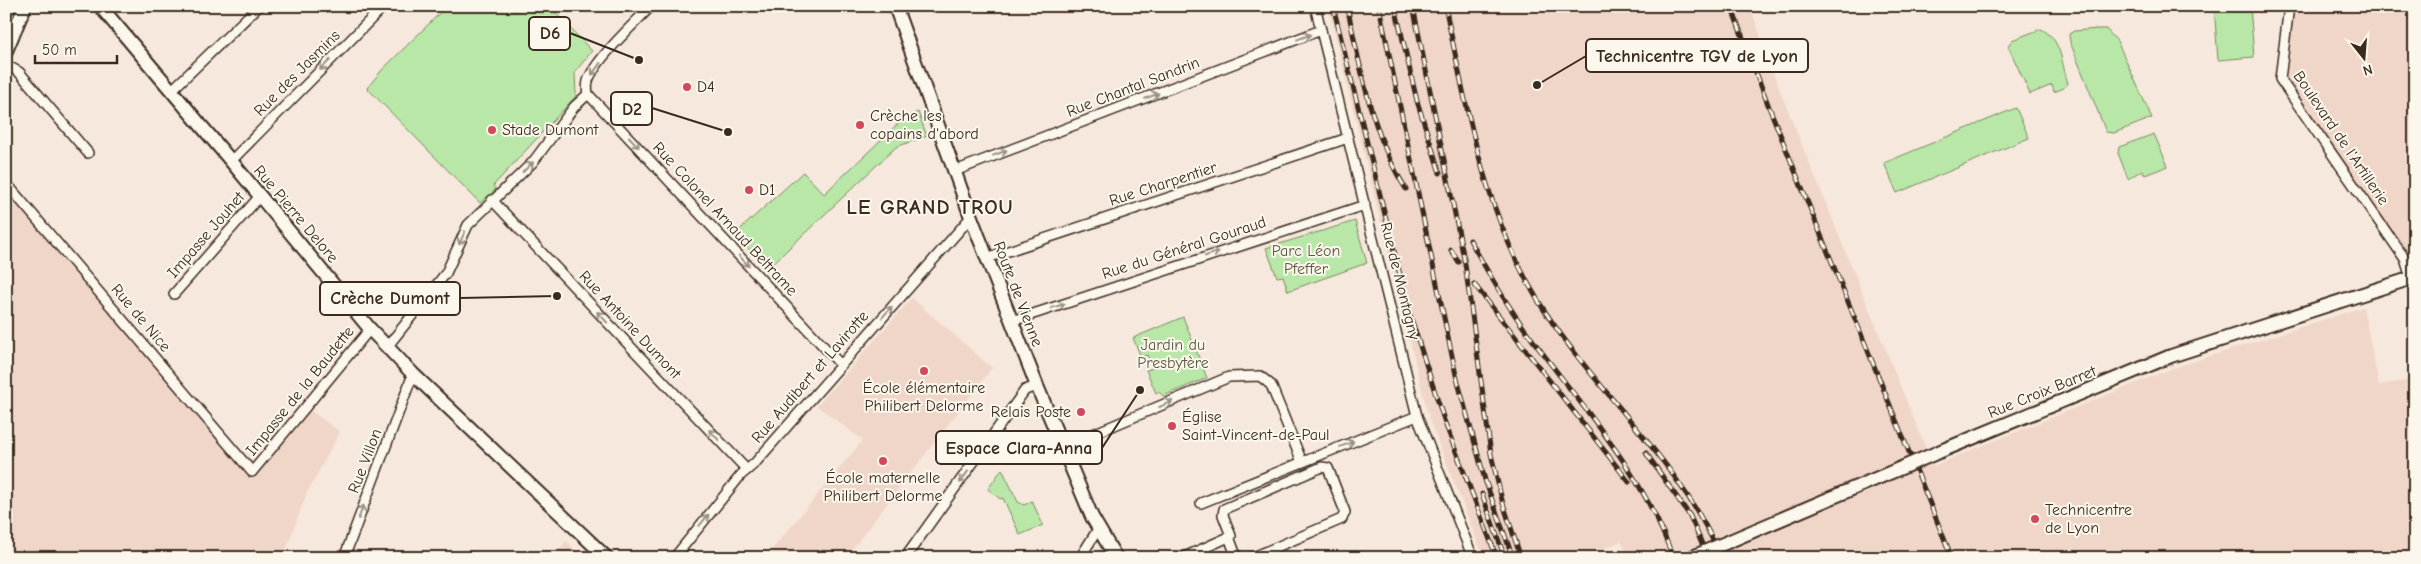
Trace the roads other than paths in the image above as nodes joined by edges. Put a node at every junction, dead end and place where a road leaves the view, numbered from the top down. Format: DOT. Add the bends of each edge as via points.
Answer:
graph roads {
  1 [pos="25,6"];
  2 [pos="33,6"];
  3 [pos="100,6"];
  4 [pos="259,6"];
  5 [pos="384,6"];
  6 [pos="651,6"];
  7 [pos="895,6"];
  8 [pos="1315,6"];
  9 [pos="2289,6"];
  10 [pos="1321,30"];
  11 [pos="14,33"];
  12 [pos="6,51"];
  13 [pos="6,64"];
  14 [pos="172,90"];
  15 [pos="588,94"];
  16 [pos="1348,138"];
  17 [pos="88,153"];
  18 [pos="231,161"];
  19 [pos="955,171"];
  20 [pos="6,183"];
  21 [pos="260,196"];
  22 [pos="492,200"];
  23 [pos="1365,205"];
  24 [pos="971,217"];
  25 [pos="987,258"];
  26 [pos="2413,277"];
  27 [pos="174,294"];
  28 [pos="1012,321"];
  29 [pos="370,329"];
  30 [pos="387,347"];
  31 [pos="840,364"];
  32 [pos="413,374"];
  33 [pos="1037,386"];
  34 [pos="1417,416"];
  35 [pos="1062,447"];
  36 [pos="1302,462"];
  37 [pos="747,470"];
  38 [pos="252,472"];
  39 [pos="1201,503"];
  40 [pos="1098,529"];
  41 [pos="1228,537"];
  42 [pos="344,558"];
  43 [pos="608,558"];
  44 [pos="674,558"];
  45 [pos="905,558"];
  46 [pos="1080,558"];
  47 [pos="1116,558"];
  48 [pos="1182,558"];
  49 [pos="1237,558"];
  50 [pos="1251,558"];
  51 [pos="1474,558"];
  52 [pos="1690,558"];
  1 -- 11 [label="street"];
  2 -- 11 [label="street"];
  3 -- 14 [label="street, Rue Pierre Delore"];
  4 -- 14 [label="street"];
  5 -- 18 [label="street, Rue des Jasmins, one-way"];
  6 -- 15 [label="street, one-way" via="594,71 589,78"];
  7 -- 19 [label="street, Route de Vienne"];
  8 -- 10 [label="street, Rue de Montagny"];
  9 -- 26 [label="street, Boulevard de l'Artillerie" via="2280,79 2405,259"];
  10 -- 16 [label="street, Rue de Montagny"];
  19 -- 10 [label="street, Rue Chantal Sandrin, one-way"];
  11 -- 12 [label="street"];
  13 -- 17 [label="street" via="19,72"];
  14 -- 18 [label="street, Rue Pierre Delore"];
  22 -- 15 [label="street, one-way" via="533,162 574,107"];
  15 -- 31 [label="street, Rue Colonel Arnaud Beltrame, one-way"];
  16 -- 23 [label="street, Rue de Montagny"];
  16 -- 25 [label="street, Rue Charpentier"];
  18 -- 21 [label="street, Rue Pierre Delore"];
  19 -- 24 [label="street, Route de Vienne"];
  20 -- 38 [label="street, Rue de Nice"];
  21 -- 27 [label="street, Impasse Jouhet"];
  21 -- 29 [label="street, Rue Pierre Delore"];
  22 -- 30 [label="street, one-way" via="468,225 446,273"];
  37 -- 22 [label="street, Rue Antoine Dumont, one-way"];
  28 -- 23 [label="street, Rue du Général Gouraud, one-way"];
  23 -- 34 [label="street, Rue de Montagny"];
  24 -- 25 [label="street, Route de Vienne"];
  31 -- 24 [label="street, Rue Audibert et Lavirotte, one-way"];
  25 -- 28 [label="street, Route de Vienne"];
  26 -- 52 [label="street, Rue Croix Barret, bridge" via="2171,356"];
  28 -- 33 [label="street, Route de Vienne"];
  29 -- 30 [label="street, Rue Pierre Delore"];
  29 -- 38 [label="street, Impasse de la Baudette"];
  30 -- 32 [label="street, Rue Pierre Delore"];
  31 -- 37 [label="street, Rue Audibert et Lavirotte"];
  42 -- 32 [label="street, Rue Villon, one-way"];
  32 -- 43 [label="street, Rue Pierre Delore"];
  33 -- 35 [label="street, Route de Vienne"];
  33 -- 45 [label="street, one-way" via="1025,390"];
  36 -- 34 [label="street, one-way"];
  34 -- 51 [label="street, Rue de Montagny"];
  35 -- 36 [label="street, one-way" via="1229,377 1260,376 1271,385"];
  35 -- 40 [label="street, Route de Vienne"];
  36 -- 39 [label="street"];
  44 -- 37 [label="street, Rue Audibert et Lavirotte, one-way"];
  40 -- 46 [label="street"];
  40 -- 47 [label="street, Route de Vienne"];
  41 -- 48 [label="street"];
  41 -- 49 [label="street"];
  41 -- 50 [label="street" via="1231,536 1224,509 1322,467 1328,468 1346,512 1342,519"];
}
